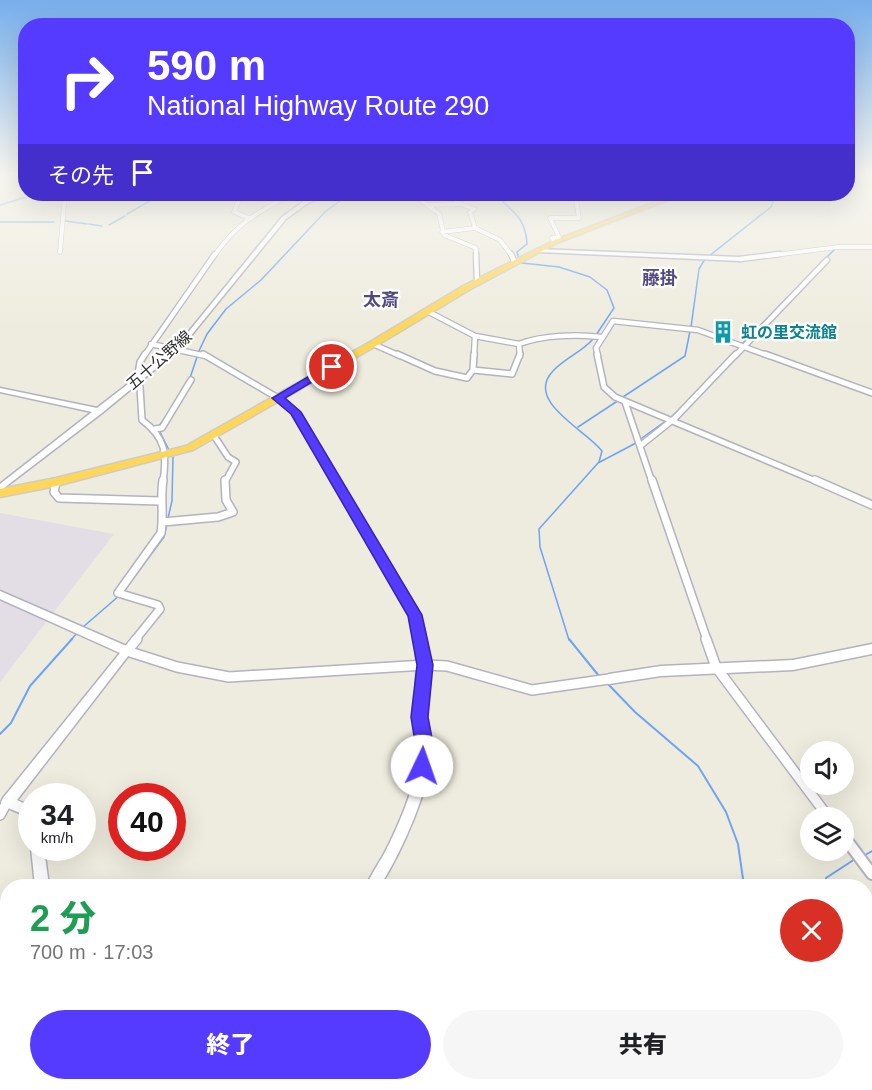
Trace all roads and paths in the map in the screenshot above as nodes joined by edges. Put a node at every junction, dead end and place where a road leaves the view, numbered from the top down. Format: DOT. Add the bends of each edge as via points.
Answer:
graph roads {
  1 [pos="62,226"];
  2 [pos="239,226"];
  3 [pos="278,226"];
  4 [pos="441,226"];
  5 [pos="554,226"];
  6 [pos="597,226"];
  7 [pos="475,228"];
  8 [pos="442,232"];
  9 [pos="555,242"];
  10 [pos="872,247"];
  11 [pos="539,250"];
  12 [pos="60,252"];
  13 [pos="740,259"];
  14 [pos="827,260"];
  15 [pos="515,263"];
  16 [pos="477,282"];
  17 [pos="428,311"];
  18 [pos="475,336"];
  19 [pos="602,337"];
  20 [pos="152,344"];
  21 [pos="373,344"];
  22 [pos="519,344"];
  23 [pos="178,347"];
  24 [pos="744,347"];
  25 [pos="472,370"];
  26 [pos="138,374"];
  27 [pos="191,380"];
  28 [pos="133,384"];
  29 [pos="0,390"];
  30 [pos="872,393"];
  31 [pos="278,398"];
  32 [pos="625,402"];
  33 [pos="99,411"];
  34 [pos="673,419"];
  35 [pos="154,429"];
  36 [pos="213,434"];
  37 [pos="640,446"];
  38 [pos="166,454"];
  39 [pos="56,482"];
  40 [pos="0,488"];
  41 [pos="0,493"];
  42 [pos="160,501"];
  43 [pos="872,504"];
  44 [pos="163,522"];
  45 [pos="0,595"];
  46 [pos="872,649"];
  47 [pos="127,651"];
  48 [pos="425,665"];
  49 [pos="716,667"];
  50 [pos="609,679"];
  51 [pos="7,802"];
  52 [pos="18,807"];
  53 [pos="821,807"];
  54 [pos="0,815"];
  55 [pos="854,850"];
  56 [pos="39,861"];
  57 [pos="872,874"];
  58 [pos="41,879"];
  59 [pos="377,879"];
  1 -- 12 [label="street"];
  2 -- 20 [label="street"];
  3 -- 23 [label="street, 五十公野線"];
  4 -- 8 [label="street"];
  5 -- 9 [label="street" via="559,237 552,238"];
  6 -- 9 [label="highway"];
  7 -- 8 [label="street"];
  7 -- 15 [label="street" via="492,232"];
  8 -- 16 [label="street" via="476,248"];
  9 -- 11 [label="highway"];
  10 -- 13 [label="street" via="838,247"];
  11 -- 13 [label="street"];
  11 -- 15 [label="highway"];
  14 -- 24 [label="street"];
  15 -- 16 [label="highway"];
  16 -- 17 [label="highway"];
  17 -- 18 [label="street"];
  17 -- 21 [label="highway"];
  18 -- 22 [label="street"];
  18 -- 25 [label="street"];
  19 -- 22 [label="street" via="590,334 558,340 537,338"];
  19 -- 24 [label="street" via="613,321 695,330"];
  19 -- 32 [label="street" via="596,348 604,387"];
  20 -- 23 [label="street"];
  20 -- 26 [label="street" via="140,362"];
  21 -- 25 [label="street" via="440,373 467,378"];
  21 -- 31 [label="highway"];
  22 -- 25 [label="street" via="520,358 512,374"];
  23 -- 28 [label="street, 五十公野線"];
  23 -- 31 [label="street" via="201,353"];
  24 -- 30 [label="street"];
  24 -- 34 [label="street"];
  27 -- 35 [label="street" via="162,428"];
  28 -- 33 [label="street, 五十公野線"];
  28 -- 35 [label="street" via="140,387 142,420"];
  29 -- 33 [label="street"];
  31 -- 36 [label="highway"];
  31 -- 48 [label="street" via="295,412 415,615"];
  32 -- 34 [label="street"];
  32 -- 37 [label="street"];
  33 -- 40 [label="street, 五十公野線"];
  34 -- 37 [label="street"];
  34 -- 43 [label="street"];
  35 -- 38 [label="street"];
  36 -- 38 [label="highway" via="189,448"];
  36 -- 44 [label="street" via="228,457 236,462 225,479 226,500 233,512"];
  37 -- 49 [label="street"];
  38 -- 39 [label="highway"];
  38 -- 42 [label="street"];
  39 -- 41 [label="highway"];
  39 -- 42 [label="street" via="54,492 59,498"];
  42 -- 44 [label="street"];
  44 -- 47 [label="street" via="153,547 118,593 158,605 160,609"];
  45 -- 47 [label="street"];
  46 -- 49 [label="street" via="793,665"];
  47 -- 48 [label="street" via="177,667 229,677"];
  47 -- 51 [label="street"];
  48 -- 50 [label="street" via="447,666 532,690"];
  48 -- 59 [label="street" via="420,717 425,749 418,784"];
  49 -- 50 [label="street"];
  49 -- 53 [label="street"];
  51 -- 52 [label="street"];
  51 -- 54 [label="street"];
  55 -- 57 [label="street"];
  56 -- 58 [label="street"];
}
